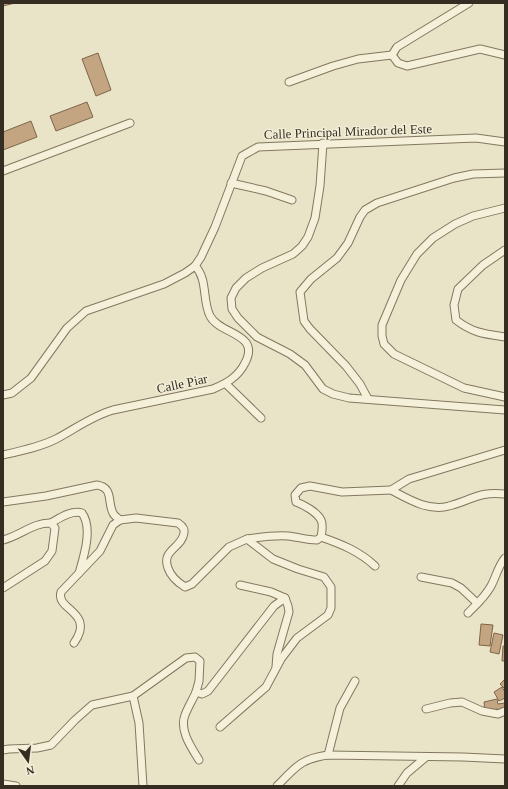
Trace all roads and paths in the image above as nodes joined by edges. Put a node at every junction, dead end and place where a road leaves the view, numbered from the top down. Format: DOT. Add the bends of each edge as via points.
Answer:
graph roads {
  1 [pos="469,3"];
  2 [pos="392,55"];
  3 [pos="505,55"];
  4 [pos="289,82"];
  5 [pos="130,123"];
  6 [pos="505,142"];
  7 [pos="323,144"];
  8 [pos="3,170"];
  9 [pos="505,173"];
  10 [pos="232,183"];
  11 [pos="292,200"];
  12 [pos="505,208"];
  13 [pos="505,250"];
  14 [pos="194,266"];
  15 [pos="505,337"];
  16 [pos="226,384"];
  17 [pos="3,395"];
  18 [pos="505,397"];
  19 [pos="368,399"];
  20 [pos="505,410"];
  21 [pos="262,418"];
  22 [pos="505,450"];
  23 [pos="3,455"];
  24 [pos="391,490"];
  25 [pos="505,494"];
  26 [pos="3,502"];
  27 [pos="120,520"];
  28 [pos="51,523"];
  29 [pos="321,536"];
  30 [pos="247,539"];
  31 [pos="3,540"];
  32 [pos="505,558"];
  33 [pos="375,566"];
  34 [pos="79,573"];
  35 [pos="420,577"];
  36 [pos="240,584"];
  37 [pos="3,588"];
  38 [pos="285,598"];
  39 [pos="477,603"];
  40 [pos="468,613"];
  41 [pos="74,643"];
  42 [pos="275,670"];
  43 [pos="355,681"];
  44 [pos="196,692"];
  45 [pos="133,696"];
  46 [pos="426,708"];
  47 [pos="505,711"];
  48 [pos="220,727"];
  49 [pos="3,750"];
  50 [pos="328,756"];
  51 [pos="426,756"];
  52 [pos="505,759"];
  53 [pos="199,760"];
  54 [pos="3,784"];
  55 [pos="16,786"];
  56 [pos="143,786"];
  57 [pos="277,786"];
  58 [pos="398,786"];
  1 -- 2 [label="street" via="397,47"];
  2 -- 3 [label="street" via="398,63 407,66 480,49"];
  2 -- 4 [label="street" via="358,59"];
  5 -- 8 [label="street"];
  6 -- 7 [label="street, Calle Principal Mirador del Este" via="476,138"];
  7 -- 10 [label="street, Calle Principal Mirador del Este" via="258,147 242,156"];
  7 -- 19 [label="street" via="315,218 308,237 293,254 246,278 231,298 232,309 257,337 305,365 323,388 333,394 349,398"];
  9 -- 19 [label="street" via="473,174 454,178 377,202 365,210 337,258 311,279 300,292 304,321 346,366"];
  10 -- 11 [label="street"];
  10 -- 14 [label="street, Calle Principal Mirador del Este" via="215,227"];
  12 -- 18 [label="street" via="473,216 455,224 433,238 417,254 382,325 382,336 384,344 394,354 464,388"];
  13 -- 15 [label="street" via="483,265 458,289 454,304 456,320 463,326 476,333"];
  14 -- 16 [label="street, Calle Piar" via="199,271 204,286 206,308 211,318 218,325 244,339 248,346 246,362 238,374"];
  14 -- 17 [label="street, Calle Principal Mirador del Este" via="164,284 86,311 67,328 31,378 12,393"];
  16 -- 21 [label="street"];
  16 -- 23 [label="street, Calle Piar" via="100,414 55,440"];
  19 -- 20 [label="street"];
  22 -- 24 [label="street" via="409,479"];
  24 -- 25 [label="street" via="414,502 432,507 448,507 482,494"];
  24 -- 29 [label="street" via="342,492 310,486 301,488 295,495 296,502 309,507 321,519"];
  26 -- 27 [label="street" via="97,485 108,491 113,514"];
  27 -- 30 [label="street" via="136,518 178,522 184,529 184,534 166,563 177,583 185,587 192,584 229,547"];
  27 -- 34 [label="street" via="113,525 100,551"];
  28 -- 31 [label="street" via="42,522"];
  28 -- 34 [label="street" via="76,512 82,513 86,519 86,547"];
  28 -- 37 [label="street" via="55,528 54,543 45,561"];
  29 -- 30 [label="street" via="317,540 289,536"];
  29 -- 33 [label="street" via="348,546"];
  30 -- 42 [label="street" via="273,559 324,577 331,587 331,608 328,615 297,638"];
  32 -- 39 [label="street" via="490,587"];
  34 -- 41 [label="street" via="60,596 63,603 78,616 80,622 80,635"];
  35 -- 39 [label="street" via="461,588"];
  36 -- 38 [label="street"];
  38 -- 42 [label="street" via="289,612"];
  38 -- 44 [label="street" via="274,606 208,691 202,694"];
  39 -- 40 [label="street"];
  42 -- 48 [label="street" via="266,687"];
  43 -- 50 [label="street" via="340,708"];
  44 -- 45 [label="street" via="200,661 186,658"];
  44 -- 53 [label="street" via="184,716 184,731"];
  45 -- 49 [label="street" via="92,705 52,745"];
  45 -- 56 [label="street" via="139,722"];
  46 -- 47 [label="street" via="462,702 482,711 498,714"];
  50 -- 51 [label="street"];
  50 -- 57 [label="street" via="314,757 301,762"];
  51 -- 52 [label="street"];
  51 -- 58 [label="street" via="407,773"];
  54 -- 55 [label="street"];
}
